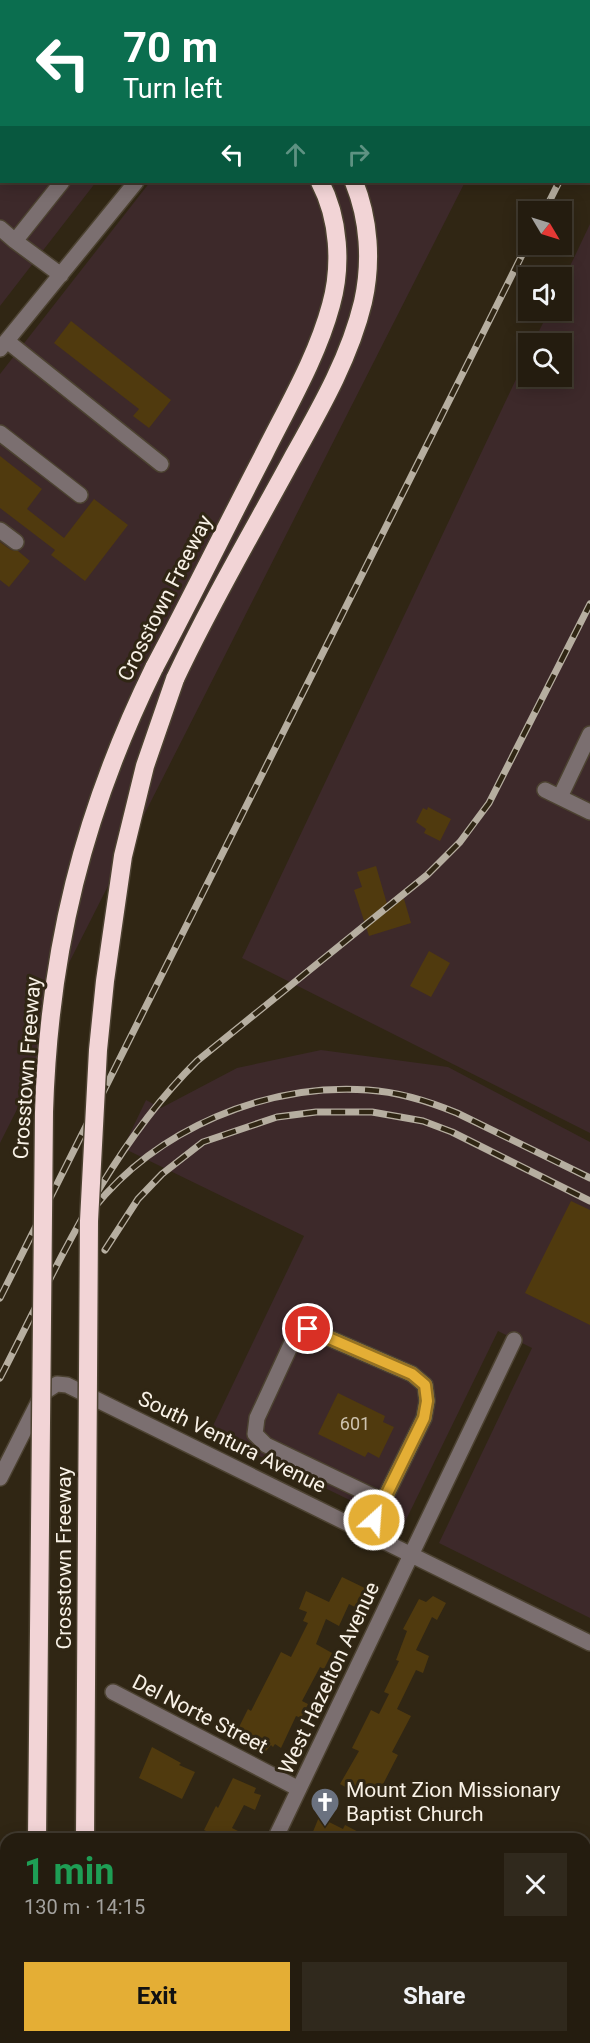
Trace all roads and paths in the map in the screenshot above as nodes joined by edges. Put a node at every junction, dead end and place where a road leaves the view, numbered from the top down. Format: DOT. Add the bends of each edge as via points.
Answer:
graph roads {
  1 [pos="61,183"];
  2 [pos="135,183"];
  3 [pos="320,183"];
  4 [pos="354,183"];
  5 [pos="0,228"];
  6 [pos="15,241"];
  7 [pos="61,275"];
  8 [pos="3,345"];
  9 [pos="0,433"];
  10 [pos="161,464"];
  11 [pos="80,495"];
  12 [pos="0,530"];
  13 [pos="16,542"];
  14 [pos="590,734"];
  15 [pos="545,790"];
  16 [pos="560,797"];
  17 [pos="590,812"];
  18 [pos="514,1340"];
  19 [pos="0,1478"];
  20 [pos="383,1501"];
  21 [pos="367,1533"];
  22 [pos="411,1554"];
  23 [pos="590,1643"];
  24 [pos="113,1692"];
  25 [pos="299,1789"];
  26 [pos="37,1833"];
  27 [pos="85,1833"];
  28 [pos="278,1833"];
  1 -- 6 [label="street"];
  2 -- 7 [label="street"];
  3 -- 26 [label="highway, Crosstown Freeway, bridge" via="330,208 338,258 332,304 322,334 154,668 116,752 85,838 63,928 49,1019 44,1112"];
  4 -- 27 [label="highway, Crosstown Freeway, bridge" via="361,198 368,258 355,331 310,426 176,679 145,766 123,856 98,1050 89,1221"];
  5 -- 6 [label="street"];
  6 -- 7 [label="street"];
  7 -- 8 [label="street"];
  8 -- 10 [label="street"];
  9 -- 11 [label="street"];
  12 -- 13 [label="street"];
  14 -- 16 [label="street"];
  15 -- 16 [label="street"];
  16 -- 17 [label="street"];
  18 -- 22 [label="street, West Hazelton Avenue"];
  19 -- 21 [label="street, South Ventura Avenue" via="34,1409 47,1389 57,1384 73,1387"];
  20 -- 20 [label="street" via="424,1418 425,1385 412,1374 308,1329 295,1336 257,1418 255,1434 266,1445"];
  20 -- 21 [label="street"];
  21 -- 22 [label="street, South Ventura Avenue"];
  22 -- 23 [label="street, South Ventura Avenue"];
  22 -- 25 [label="street, West Hazelton Avenue"];
  24 -- 25 [label="street, Del Norte Street"];
  25 -- 28 [label="street, West Hazelton Avenue"];
}
